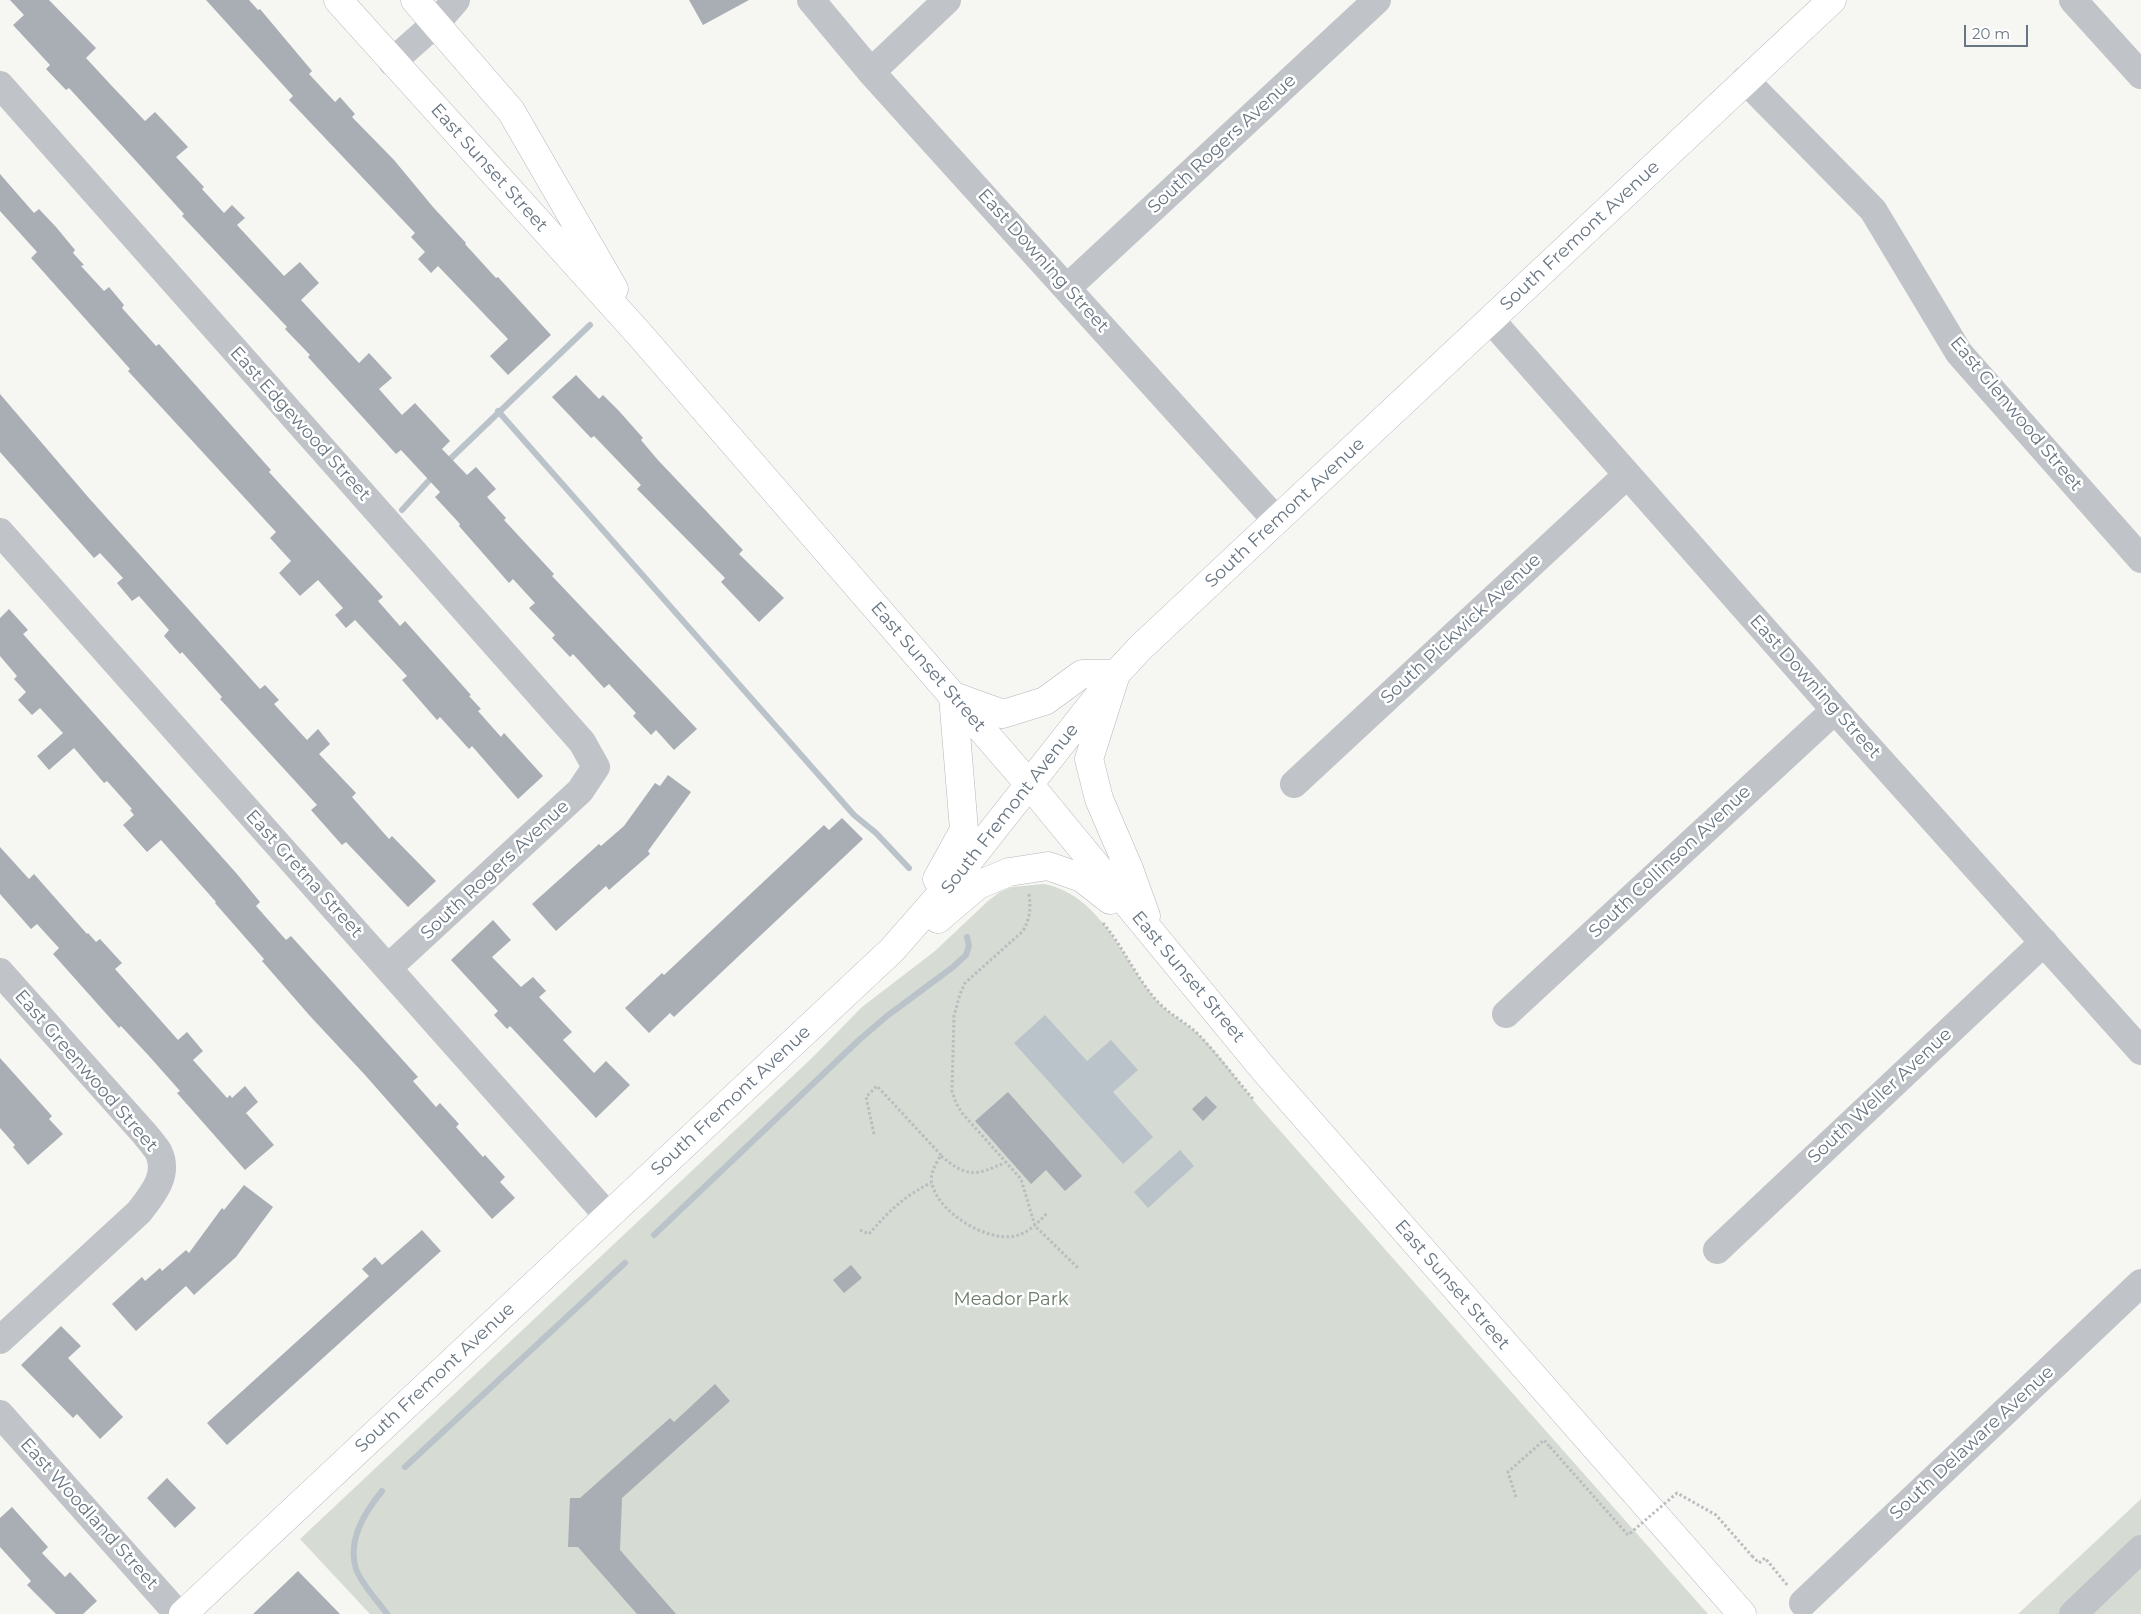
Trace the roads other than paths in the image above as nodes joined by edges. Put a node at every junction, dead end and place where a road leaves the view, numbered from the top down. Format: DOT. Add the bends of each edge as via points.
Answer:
graph roads {
  1 [pos="338,0"];
  2 [pos="415,0"];
  3 [pos="456,0"];
  4 [pos="811,0"];
  5 [pos="947,0"];
  6 [pos="1377,0"];
  7 [pos="1832,0"];
  8 [pos="2073,0"];
  9 [pos="436,24"];
  10 [pos="392,62"];
  11 [pos="871,72"];
  12 [pos="2141,75"];
  13 [pos="1745,80"];
  14 [pos="0,85"];
  15 [pos="1067,288"];
  16 [pos="1491,320"];
  17 [pos="641,336"];
  18 [pos="1628,475"];
  19 [pos="1276,520"];
  20 [pos="0,532"];
  21 [pos="2141,559"];
  22 [pos="1116,674"];
  23 [pos="953,696"];
  24 [pos="1835,710"];
  25 [pos="596,767"];
  26 [pos="1029,784"];
  27 [pos="1294,784"];
  28 [pos="1152,934"];
  29 [pos="902,939"];
  30 [pos="2044,942"];
  31 [pos="388,968"];
  32 [pos="0,972"];
  33 [pos="1506,1014"];
  34 [pos="2141,1051"];
  35 [pos="608,1216"];
  36 [pos="1717,1250"];
  37 [pos="2141,1283"];
  38 [pos="0,1340"];
  39 [pos="0,1414"];
  40 [pos="2141,1549"];
  41 [pos="1803,1603"];
  42 [pos="178,1614"];
  43 [pos="183,1614"];
  44 [pos="1742,1614"];
  45 [pos="2073,1614"];
  1 -- 10 [label="main road, East Sunset Street"];
  2 -- 9 [label="main road, East Sunset Street"];
  3 -- 9 [label="street"];
  4 -- 11 [label="street, East Downing Street"];
  5 -- 11 [label="street"];
  6 -- 15 [label="street, South Rogers Avenue"];
  7 -- 13 [label="main road, South Fremont Avenue"];
  8 -- 12 [label="street"];
  9 -- 10 [label="street"];
  9 -- 17 [label="main road, East Sunset Street" via="511,111"];
  10 -- 17 [label="main road, East Sunset Street"];
  11 -- 15 [label="street, East Downing Street"];
  13 -- 16 [label="main road, South Fremont Avenue"];
  13 -- 21 [label="street, East Glenwood Street" via="1873,210 1959,353"];
  14 -- 25 [label="street, East Edgewood Street" via="582,742"];
  15 -- 19 [label="street, East Downing Street"];
  16 -- 18 [label="street, East Downing Street"];
  16 -- 19 [label="main road, South Fremont Avenue"];
  17 -- 23 [label="main road, East Sunset Street"];
  18 -- 24 [label="street, East Downing Street"];
  18 -- 27 [label="street, South Pickwick Avenue"];
  19 -- 22 [label="main road, South Fremont Avenue"];
  20 -- 31 [label="street, East Gretna Street"];
  22 -- 23 [label="main road" via="1082,674 1045,701 1003,714"];
  22 -- 26 [label="main road, South Fremont Avenue"];
  22 -- 28 [label="main road" via="1089,759 1099,799 1130,869"];
  23 -- 26 [label="main road, East Sunset Street"];
  23 -- 29 [label="main road" via="964,830 941,874 906,926"];
  24 -- 30 [label="street, East Downing Street"];
  24 -- 33 [label="street, South Collinson Avenue"];
  25 -- 31 [label="street, South Rogers Avenue" via="580,791"];
  26 -- 28 [label="main road, East Sunset Street"];
  26 -- 29 [label="main road, South Fremont Avenue"];
  28 -- 29 [label="main road" via="1082,878 1048,866 1009,872 978,885 926,928"];
  28 -- 44 [label="main road, East Sunset Street" via="1273,1079"];
  29 -- 35 [label="main road, South Fremont Avenue"];
  30 -- 34 [label="street, East Downing Street"];
  30 -- 36 [label="street, South Weller Avenue"];
  31 -- 35 [label="street, East Gretna Street"];
  32 -- 38 [label="street, East Greenwood Street" via="143,1132 159,1152 163,1174 139,1212"];
  35 -- 43 [label="main road, South Fremont Avenue"];
  37 -- 41 [label="street, South Delaware Avenue"];
  39 -- 42 [label="street, East Woodland Street"];
  40 -- 45 [label="street"];
}
